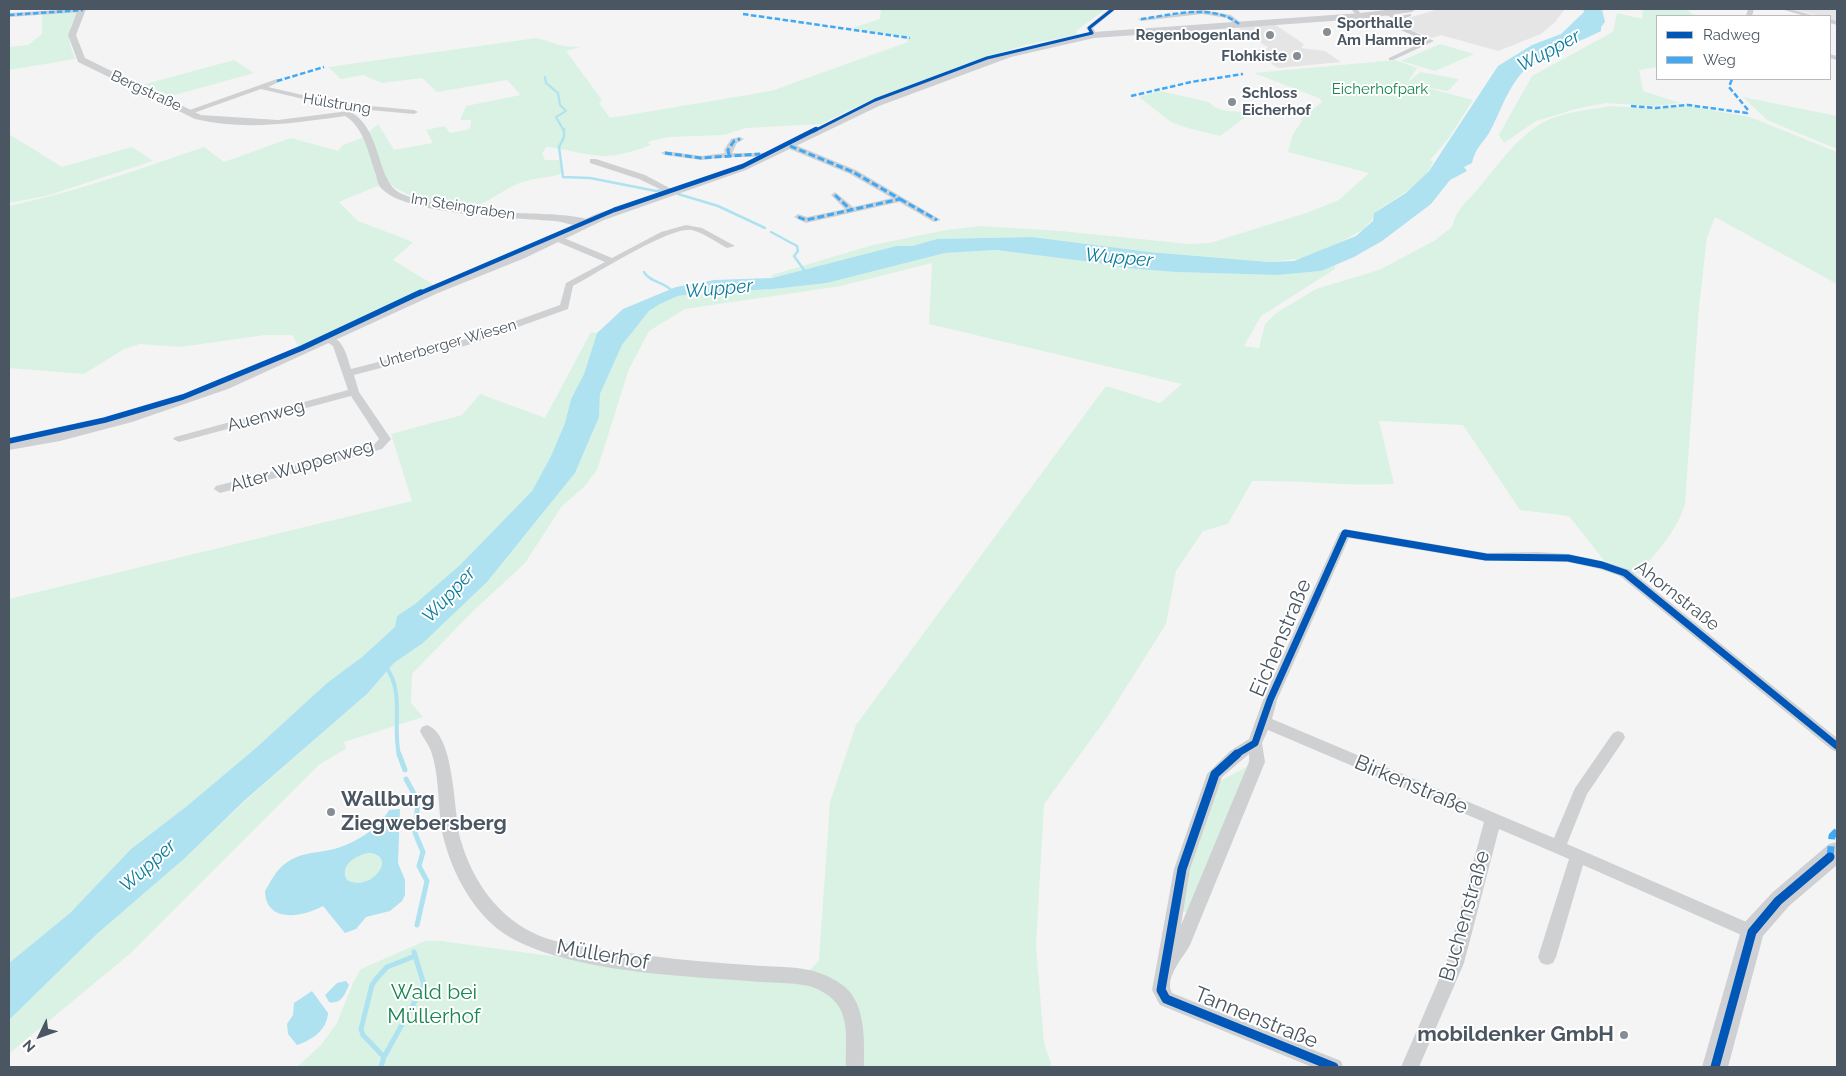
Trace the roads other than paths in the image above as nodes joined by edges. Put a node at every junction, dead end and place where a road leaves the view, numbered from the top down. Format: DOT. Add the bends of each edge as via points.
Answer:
graph roads {
  1 [pos="1113,9"];
  2 [pos="1412,9"];
  3 [pos="1784,9"];
  4 [pos="82,10"];
  5 [pos="1358,12"];
  6 [pos="26,14"];
  7 [pos="1399,14"];
  8 [pos="9,15"];
  9 [pos="1808,15"];
  10 [pos="1141,19"];
  11 [pos="9,20"];
  12 [pos="1239,24"];
  13 [pos="1094,35"];
  14 [pos="1391,58"];
  15 [pos="277,81"];
  16 [pos="261,87"];
  17 [pos="188,112"];
  18 [pos="414,112"];
  19 [pos="267,122"];
  20 [pos="740,139"];
  21 [pos="790,146"];
  22 [pos="666,153"];
  23 [pos="729,155"];
  24 [pos="772,155"];
  25 [pos="593,161"];
  26 [pos="672,192"];
  27 [pos="835,195"];
  28 [pos="900,199"];
  29 [pos="852,212"];
  30 [pos="798,217"];
  31 [pos="937,220"];
  32 [pos="589,223"];
  33 [pos="556,238"];
  34 [pos="730,246"];
  35 [pos="612,262"];
  36 [pos="329,339"];
  37 [pos="349,373"];
  38 [pos="354,392"];
  39 [pos="179,439"];
  40 [pos="9,445"];
  41 [pos="220,489"];
  42 [pos="1345,533"];
  43 [pos="1264,722"];
  44 [pos="427,731"];
  45 [pos="1618,737"];
  46 [pos="1255,742"];
  47 [pos="1837,746"];
  48 [pos="1493,820"];
  49 [pos="1558,847"];
  50 [pos="1578,856"];
  51 [pos="1835,857"];
  52 [pos="1752,932"];
  53 [pos="1548,957"];
  54 [pos="1163,973"];
  55 [pos="856,1067"];
  56 [pos="1334,1067"];
  57 [pos="1410,1067"];
  58 [pos="1715,1067"];
  1 -- 13 [label="street" via="1089,28"];
  2 -- 7 [label="main road"];
  3 -- 9 [label="street"];
  4 -- 6 [label="street"];
  4 -- 17 [label="street, Bergstraße" via="72,35 81,60"];
  5 -- 7 [label="main road"];
  5 -- 12 [label="main road"];
  6 -- 8 [label="street"];
  6 -- 11 [label="street"];
  7 -- 14 [label="street" via="1396,26 1431,41"];
  10 -- 12 [label="street" via="1202,12 1229,16"];
  12 -- 13 [label="main road"];
  13 -- 21 [label="main road" via="1008,55 883,101"];
  15 -- 16 [label="street"];
  16 -- 17 [label="street"];
  16 -- 18 [label="street, Hülstrung" via="320,103"];
  17 -- 19 [label="street, Bergstraße" via="208,120"];
  19 -- 32 [label="street, Im Steingraben" via="346,113 357,119 367,136 385,186 396,195 494,215"];
  20 -- 23 [label="street" via="730,144"];
  21 -- 24 [label="main road"];
  21 -- 28 [label="street" via="853,172"];
  22 -- 23 [label="street" via="701,158"];
  23 -- 24 [label="street"];
  24 -- 26 [label="main road"];
  25 -- 26 [label="street" via="642,177"];
  26 -- 32 [label="main road"];
  27 -- 29 [label="street"];
  28 -- 29 [label="street"];
  28 -- 31 [label="street"];
  29 -- 30 [label="street" via="806,220"];
  32 -- 33 [label="main road"];
  33 -- 35 [label="street"];
  33 -- 36 [label="main road"];
  34 -- 35 [label="street" via="694,228 683,227"];
  35 -- 37 [label="street, Unterberger Wiesen" via="569,285 565,307 464,343"];
  36 -- 37 [label="street, Alter Wupperweg" via="338,345"];
  36 -- 40 [label="main road" via="232,382 150,413 60,436"];
  37 -- 38 [label="street, Alter Wupperweg"];
  38 -- 39 [label="street, Auenweg"];
  38 -- 41 [label="street, Alter Wupperweg" via="385,439 378,448"];
  42 -- 43 [label="street, Eichenstraße" via="1270,700"];
  42 -- 47 [label="street, Ahornstraße" via="1486,557 1568,558 1625,573"];
  43 -- 46 [label="street, Eichenstraße"];
  43 -- 48 [label="street, Birkenstraße"];
  44 -- 55 [label="street, Müllerhof" via="434,738 440,754 452,838 462,869 485,907 506,924 524,937 560,950 641,964 809,978 822,983 850,1005"];
  45 -- 49 [label="street" via="1580,792"];
  46 -- 54 [label="street, Eichenstraße" via="1257,762 1181,945"];
  46 -- 54 [label="street" via="1215,774 1182,869"];
  48 -- 49 [label="street, Birkenstraße"];
  48 -- 57 [label="street, Buchenstraße" via="1455,963"];
  49 -- 50 [label="street, Birkenstraße"];
  50 -- 52 [label="street, Birkenstraße"];
  50 -- 53 [label="street"];
  51 -- 52 [label="main road" via="1775,905"];
  52 -- 58 [label="main road"];
  54 -- 56 [label="street, Tannenstraße" via="1161,990 1166,999"];
}
